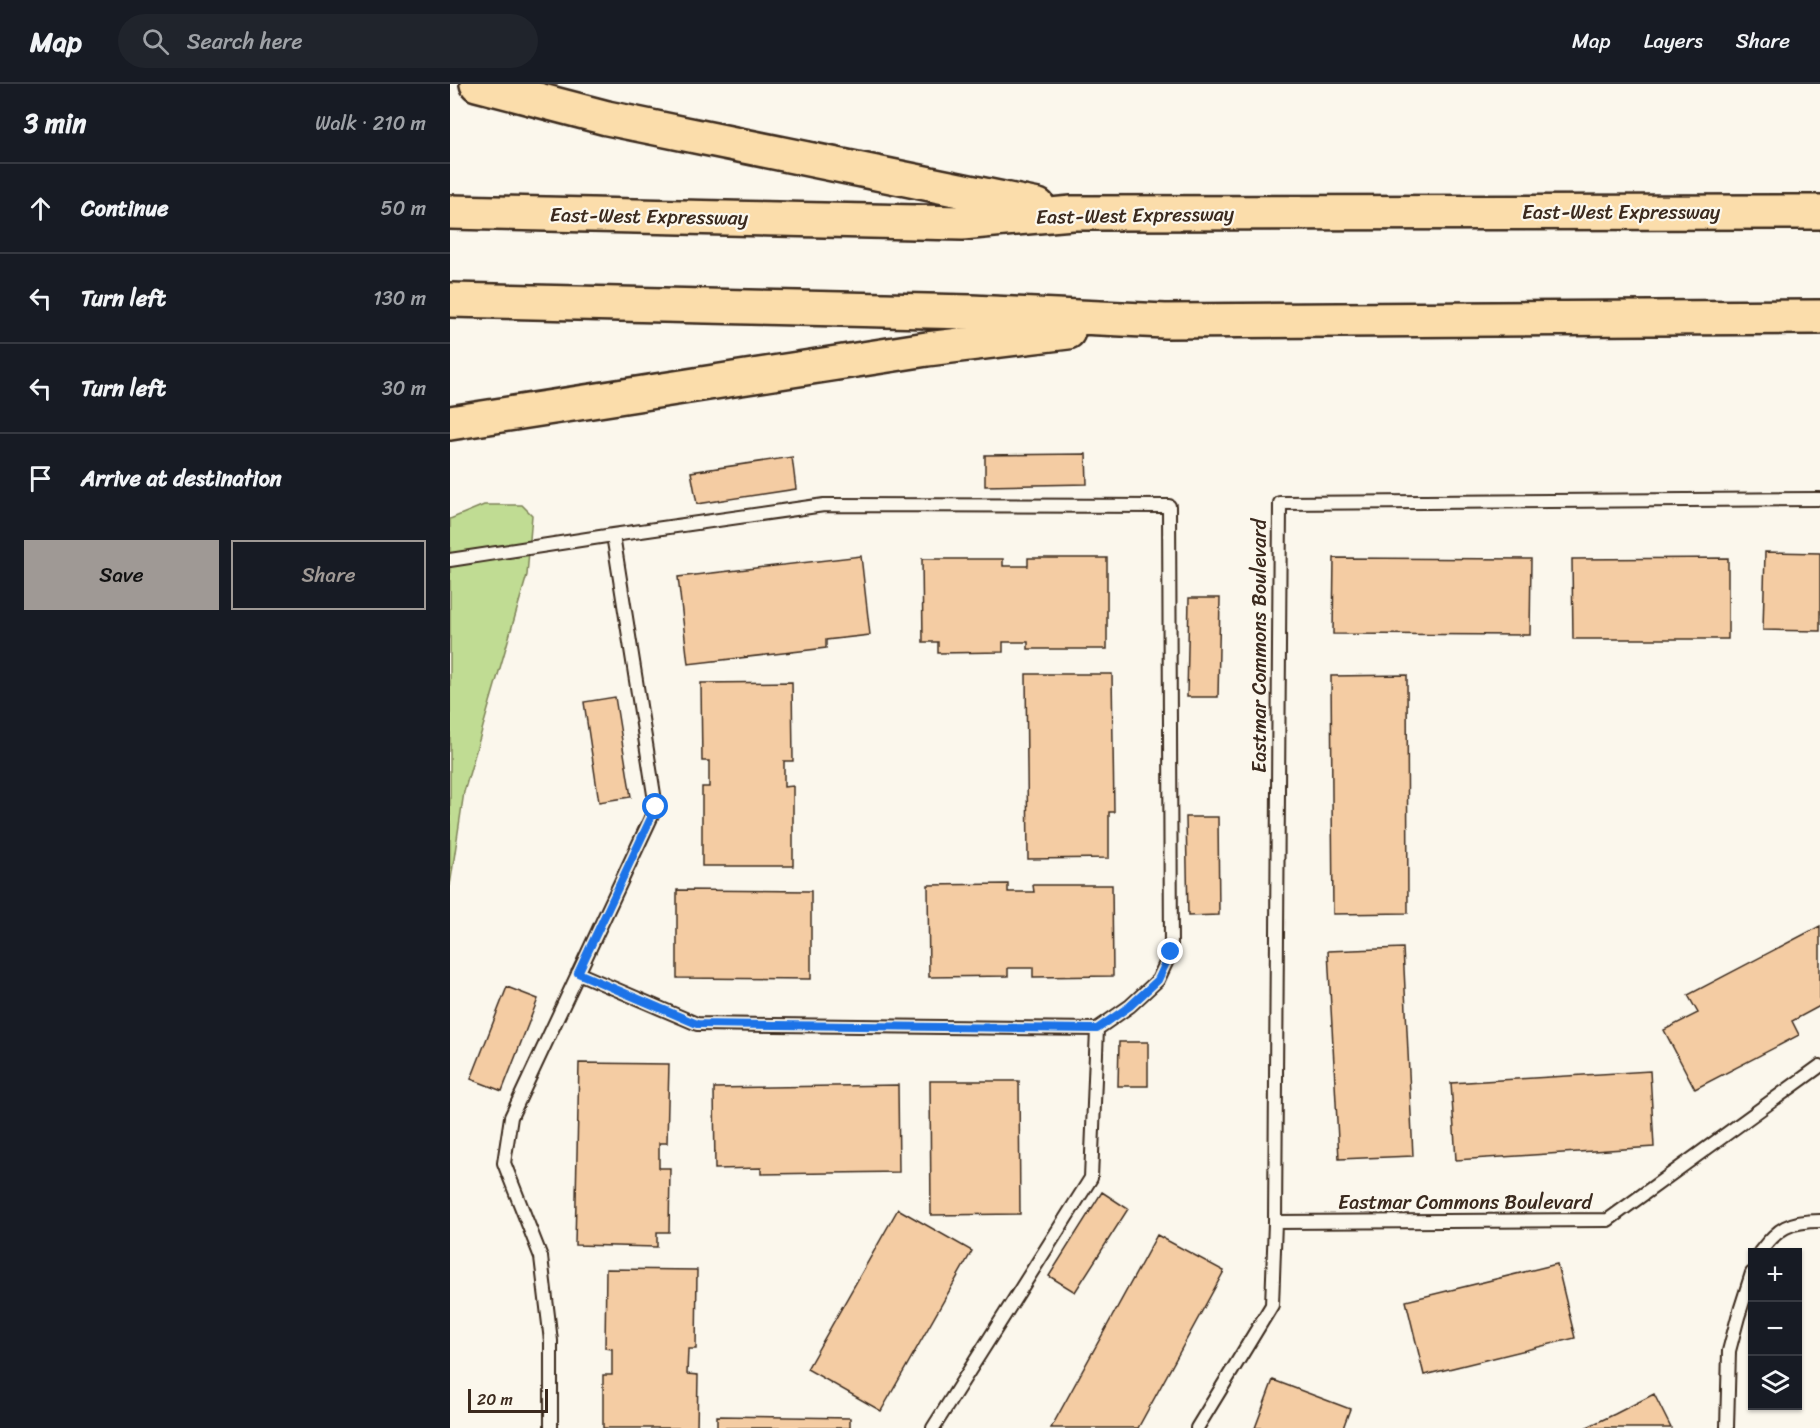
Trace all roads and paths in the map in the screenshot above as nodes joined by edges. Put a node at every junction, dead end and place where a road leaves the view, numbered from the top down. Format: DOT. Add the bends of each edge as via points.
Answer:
graph roads {
  1 [pos="477,84"];
  2 [pos="450,212"];
  3 [pos="1820,212"];
  4 [pos="1072,213"];
  5 [pos="450,300"];
  6 [pos="1820,317"];
  7 [pos="1165,321"];
  8 [pos="450,423"];
  9 [pos="1820,499"];
  10 [pos="613,535"];
  11 [pos="450,560"];
  12 [pos="578,973"];
  13 [pos="1097,1029"];
  14 [pos="1820,1066"];
  15 [pos="1820,1221"];
  16 [pos="1275,1222"];
  17 [pos="1763,1248"];
  18 [pos="1748,1286"];
  19 [pos="551,1428"];
  20 [pos="933,1428"];
  21 [pos="1197,1428"];
  22 [pos="1727,1428"];
  1 -- 4 [label="highway" via="608,118"];
  2 -- 4 [label="highway, East-West Expressway" via="962,223"];
  3 -- 4 [label="highway, East-West Expressway"];
  5 -- 7 [label="highway" via="971,312"];
  6 -- 7 [label="highway"];
  7 -- 8 [label="highway" via="927,349"];
  9 -- 16 [label="lane, Eastmar Commons Boulevard" via="1280,503"];
  10 -- 11 [label="lane"];
  10 -- 12 [label="lane" via="656,807"];
  10 -- 13 [label="lane" via="824,505 1169,506 1171,952 1158,980"];
  12 -- 13 [label="lane" via="697,1024"];
  12 -- 19 [label="lane" via="511,1116 504,1163 541,1257 551,1341"];
  13 -- 20 [label="lane" via="1091,1178"];
  14 -- 16 [label="lane, Eastmar Commons Boulevard" via="1608,1220"];
  15 -- 17 [label="lane" via="1801,1221 1783,1227"];
  16 -- 21 [label="lane, Eastmar Commons Boulevard" via="1272,1305"];
  18 -- 22 [label="lane" via="1730,1351"];
}
